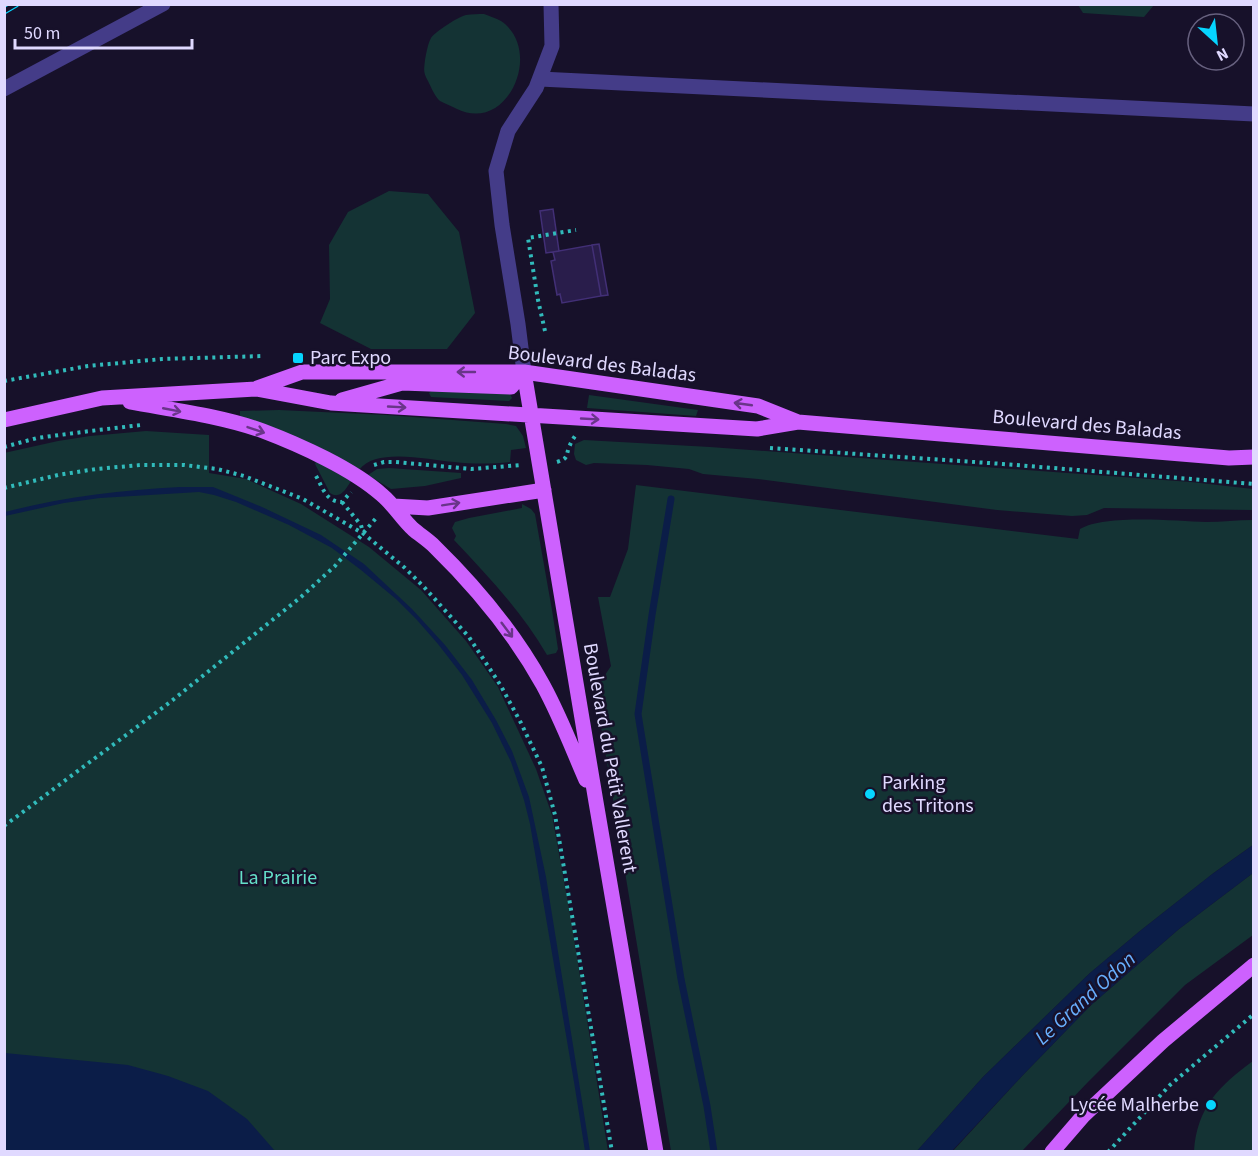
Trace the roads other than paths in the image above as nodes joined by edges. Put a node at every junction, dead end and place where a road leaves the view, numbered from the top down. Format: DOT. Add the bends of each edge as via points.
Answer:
graph roads {
  1 [pos="163,4"];
  2 [pos="551,4"];
  3 [pos="540,79"];
  4 [pos="4,89"];
  5 [pos="1254,114"];
  6 [pos="524,372"];
  7 [pos="256,389"];
  8 [pos="102,398"];
  9 [pos="331,403"];
  10 [pos="531,415"];
  11 [pos="4,420"];
  12 [pos="798,422"];
  13 [pos="1254,457"];
  14 [pos="1229,458"];
  15 [pos="1254,465"];
  16 [pos="543,490"];
  17 [pos="393,506"];
  18 [pos="596,802"];
  19 [pos="1254,965"];
  20 [pos="656,1152"];
  21 [pos="1052,1152"];
  1 -- 4 [label="lane"];
  2 -- 3 [label="lane" via="552,46"];
  3 -- 5 [label="lane"];
  3 -- 6 [label="lane" via="508,131 496,171"];
  6 -- 7 [label="main road, Boulevard des Baladas, one-way" via="302,372"];
  6 -- 9 [label="main road" via="511,387 402,383"];
  6 -- 10 [label="main road, Boulevard du Petit Vallerent"];
  12 -- 6 [label="main road, Boulevard des Baladas, one-way" via="758,406"];
  7 -- 8 [label="main road, Boulevard des Baladas"];
  7 -- 9 [label="main road, Boulevard des Baladas"];
  8 -- 11 [label="main road, Boulevard des Baladas"];
  8 -- 17 [label="main road, one-way" via="200,415 261,431 360,478"];
  9 -- 10 [label="main road, Boulevard des Baladas, one-way"];
  10 -- 12 [label="main road, Boulevard des Baladas, one-way" via="757,429"];
  10 -- 16 [label="main road, Boulevard du Petit Vallerent"];
  12 -- 14 [label="main road, Boulevard des Baladas"];
  13 -- 14 [label="main road"];
  14 -- 15 [label="main road"];
  17 -- 16 [label="main road, one-way" via="428,508"];
  16 -- 18 [label="main road, Boulevard du Petit Vallerent"];
  17 -- 18 [label="main road, one-way" via="470,584 517,643 553,704"];
  18 -- 20 [label="main road, Boulevard du Petit Vallerent"];
  19 -- 21 [label="main road" via="1162,1041 1083,1116"];
}
